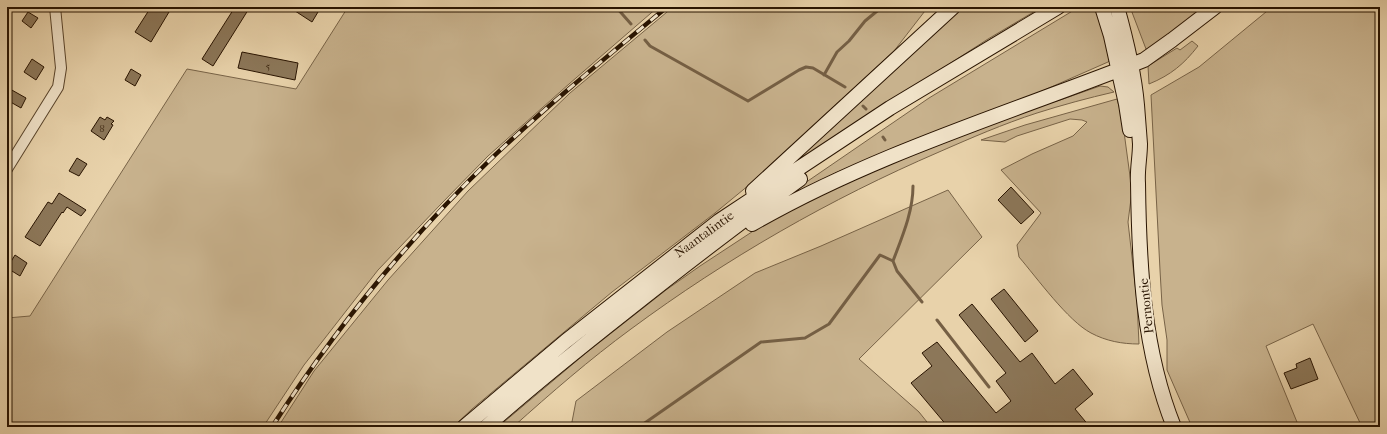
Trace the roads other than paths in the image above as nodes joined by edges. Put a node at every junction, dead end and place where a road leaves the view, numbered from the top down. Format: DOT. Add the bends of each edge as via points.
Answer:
graph roads {
  1 [pos="55,7"];
  2 [pos="953,7"];
  3 [pos="1058,7"];
  4 [pos="1215,7"];
  5 [pos="1107,8"];
  6 [pos="961,66"];
  7 [pos="1125,67"];
  8 [pos="7,169"];
  9 [pos="719,221"];
  10 [pos="701,253"];
  11 [pos="464,427"];
  12 [pos="486,427"];
  13 [pos="1174,427"];
  1 -- 8 [label="street" via="61,68 58,86"];
  2 -- 9 [label="main road"];
  3 -- 6 [label="main road, Naantalintie"];
  4 -- 7 [label="main road" via="1144,60"];
  5 -- 7 [label="main road, Pernontie" via="1111,36"];
  6 -- 9 [label="main road, Naantalintie" via="883,112"];
  6 -- 10 [label="main road, Naantalintie" via="816,167"];
  7 -- 10 [label="main road" via="937,138 824,185"];
  7 -- 13 [label="main road, Pernontie" via="1138,182 1148,332 1160,384"];
  9 -- 11 [label="main road, Naantalintie" via="566,341"];
  10 -- 12 [label="main road, Naantalintie" via="573,354"];
}
